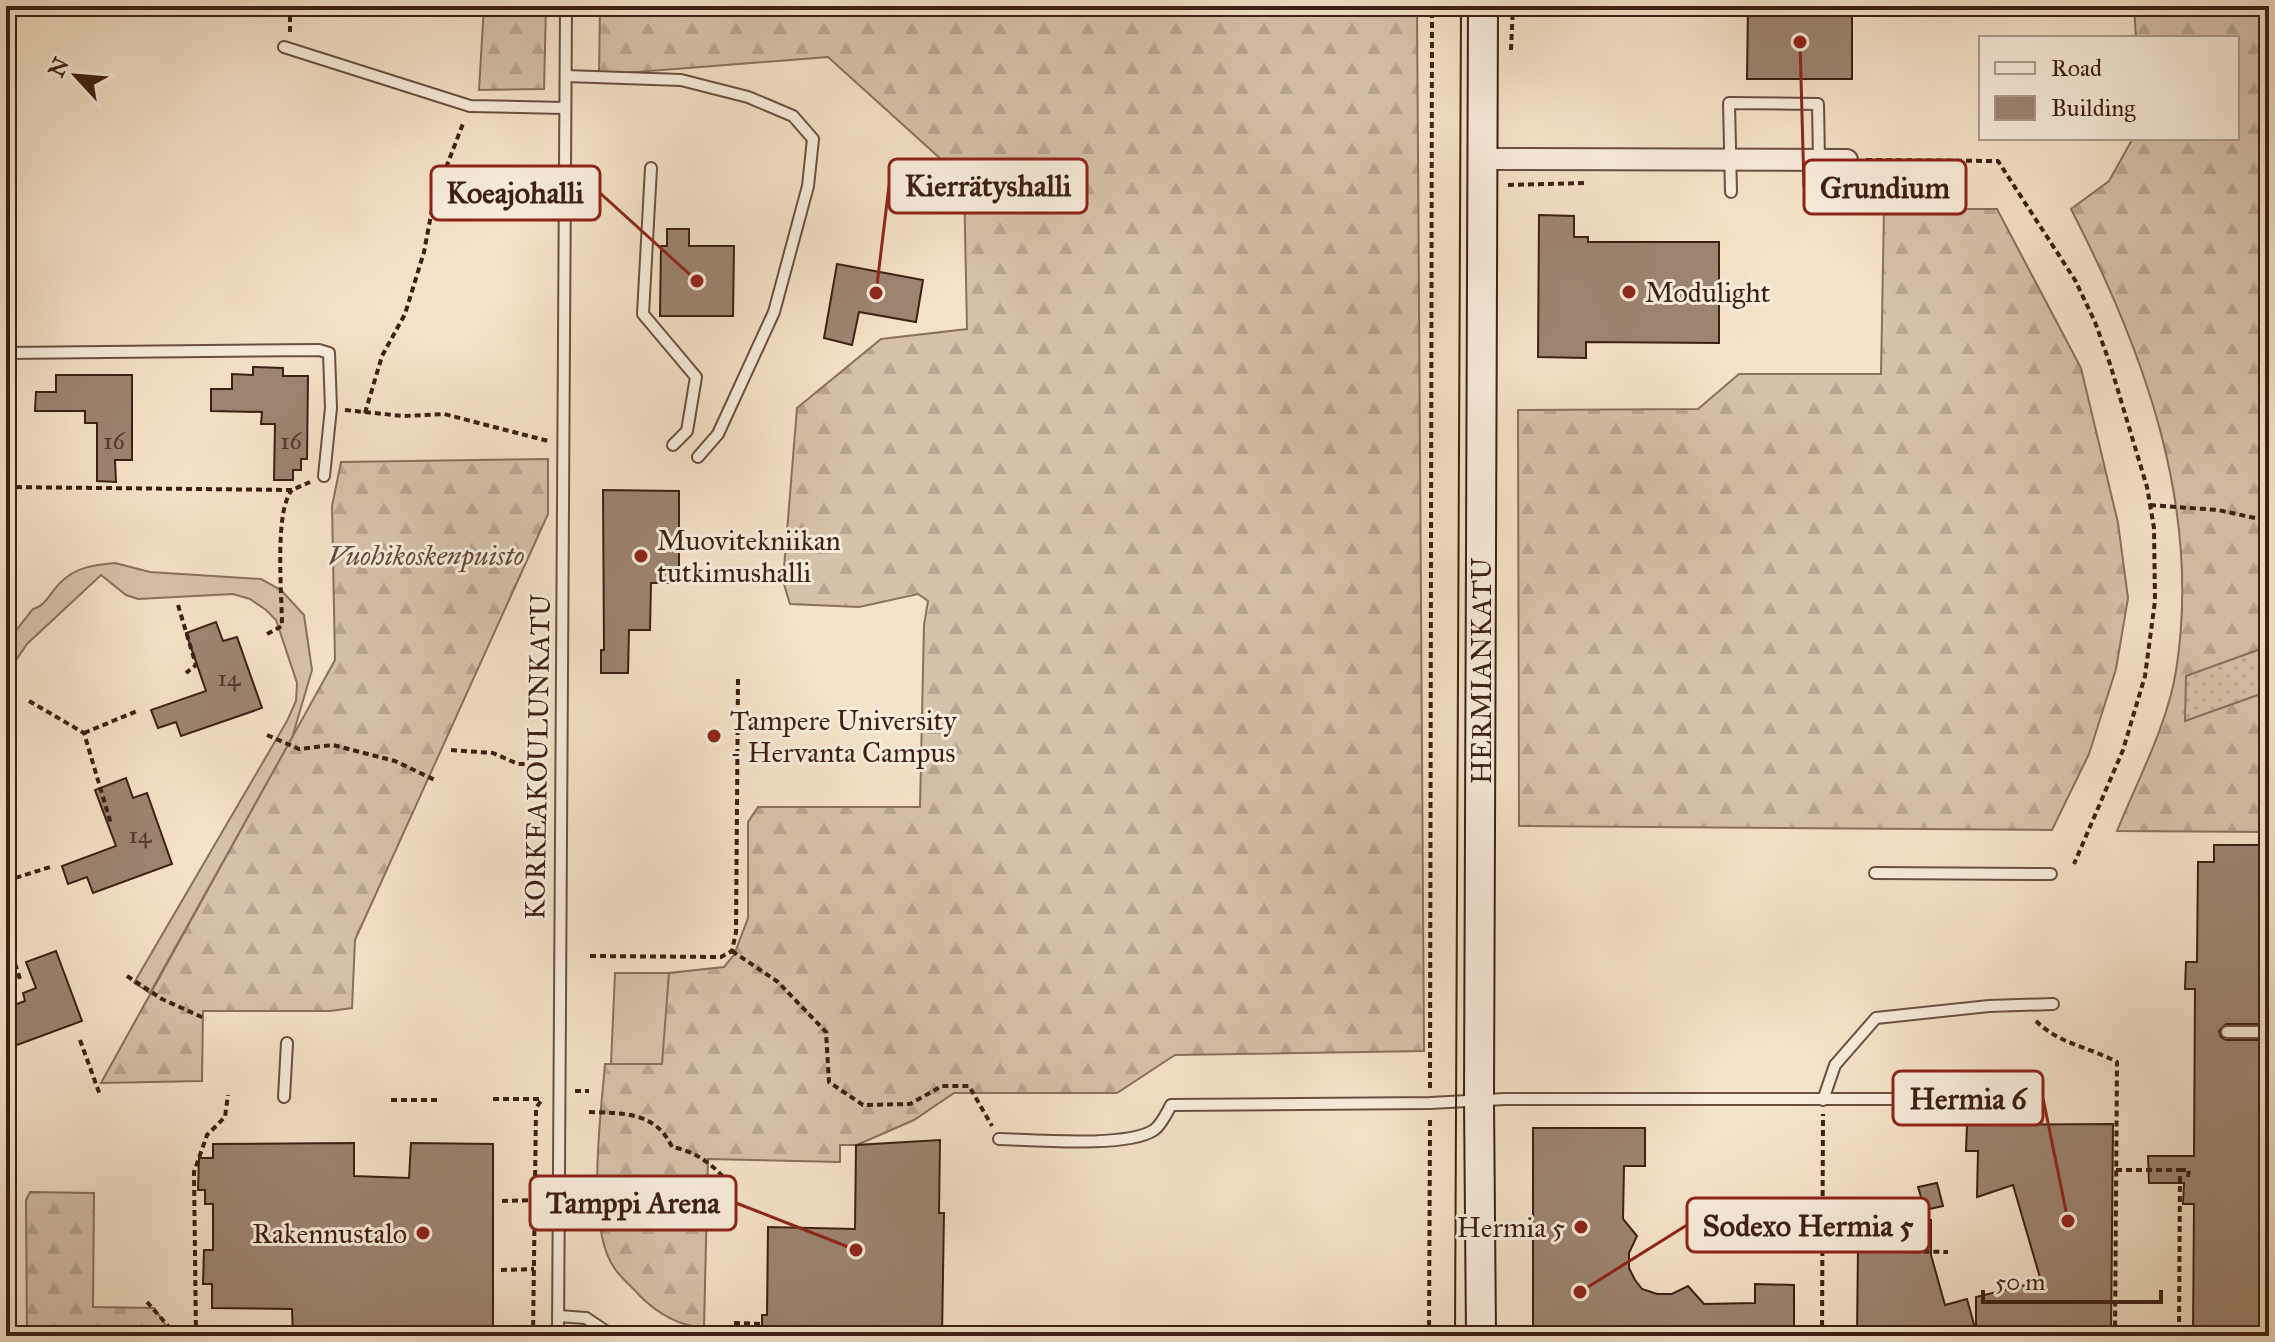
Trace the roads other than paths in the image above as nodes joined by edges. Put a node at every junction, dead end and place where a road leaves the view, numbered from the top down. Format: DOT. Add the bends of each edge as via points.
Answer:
graph roads {
  1 [pos="566,6"];
  2 [pos="1483,6"];
  3 [pos="287,48"];
  4 [pos="566,76"];
  5 [pos="565,108"];
  6 [pos="1484,159"];
  7 [pos="1731,159"];
  8 [pos="1819,160"];
  9 [pos="1847,160"];
  10 [pos="651,168"];
  11 [pos="1731,192"];
  12 [pos="6,353"];
  13 [pos="673,445"];
  14 [pos="698,457"];
  15 [pos="324,476"];
  16 [pos="1875,873"];
  17 [pos="2051,874"];
  18 [pos="2053,1004"];
  19 [pos="2227,1032"];
  20 [pos="2269,1032"];
  21 [pos="287,1043"];
  22 [pos="284,1097"];
  23 [pos="1936,1099"];
  24 [pos="1479,1100"];
  25 [pos="1823,1100"];
  26 [pos="999,1139"];
  27 [pos="558,1316"];
  28 [pos="558,1336"];
  29 [pos="613,1336"];
  30 [pos="1481,1336"];
  1 -- 4 [label="lane, KORKEAKOULUNKATU"];
  2 -- 6 [label="street, HERMIANKATU"];
  3 -- 5 [label="lane" via="470,106"];
  4 -- 5 [label="lane, KORKEAKOULUNKATU"];
  4 -- 14 [label="lane" via="681,80 748,97 793,116 813,139 808,186 774,312 718,434"];
  5 -- 27 [label="lane, KORKEAKOULUNKATU"];
  6 -- 7 [label="street"];
  6 -- 24 [label="street, HERMIANKATU"];
  7 -- 8 [label="street"];
  7 -- 8 [label="lane" via="1729,103 1818,104"];
  7 -- 11 [label="lane"];
  8 -- 9 [label="street"];
  10 -- 13 [label="lane" via="643,314 696,377 687,431"];
  12 -- 15 [label="lane" via="329,353 331,408"];
  16 -- 17 [label="lane"];
  18 -- 25 [label="lane" via="1876,1018 1835,1065"];
  19 -- 20 [label="lane"];
  21 -- 22 [label="lane"];
  23 -- 25 [label="lane"];
  24 -- 25 [label="lane"];
  24 -- 26 [label="lane" via="1171,1105 1156,1129 1135,1138"];
  24 -- 30 [label="street, HERMIANKATU"];
  27 -- 28 [label="lane, KORKEAKOULUNKATU"];
  27 -- 29 [label="lane" via="586,1318"];
}
